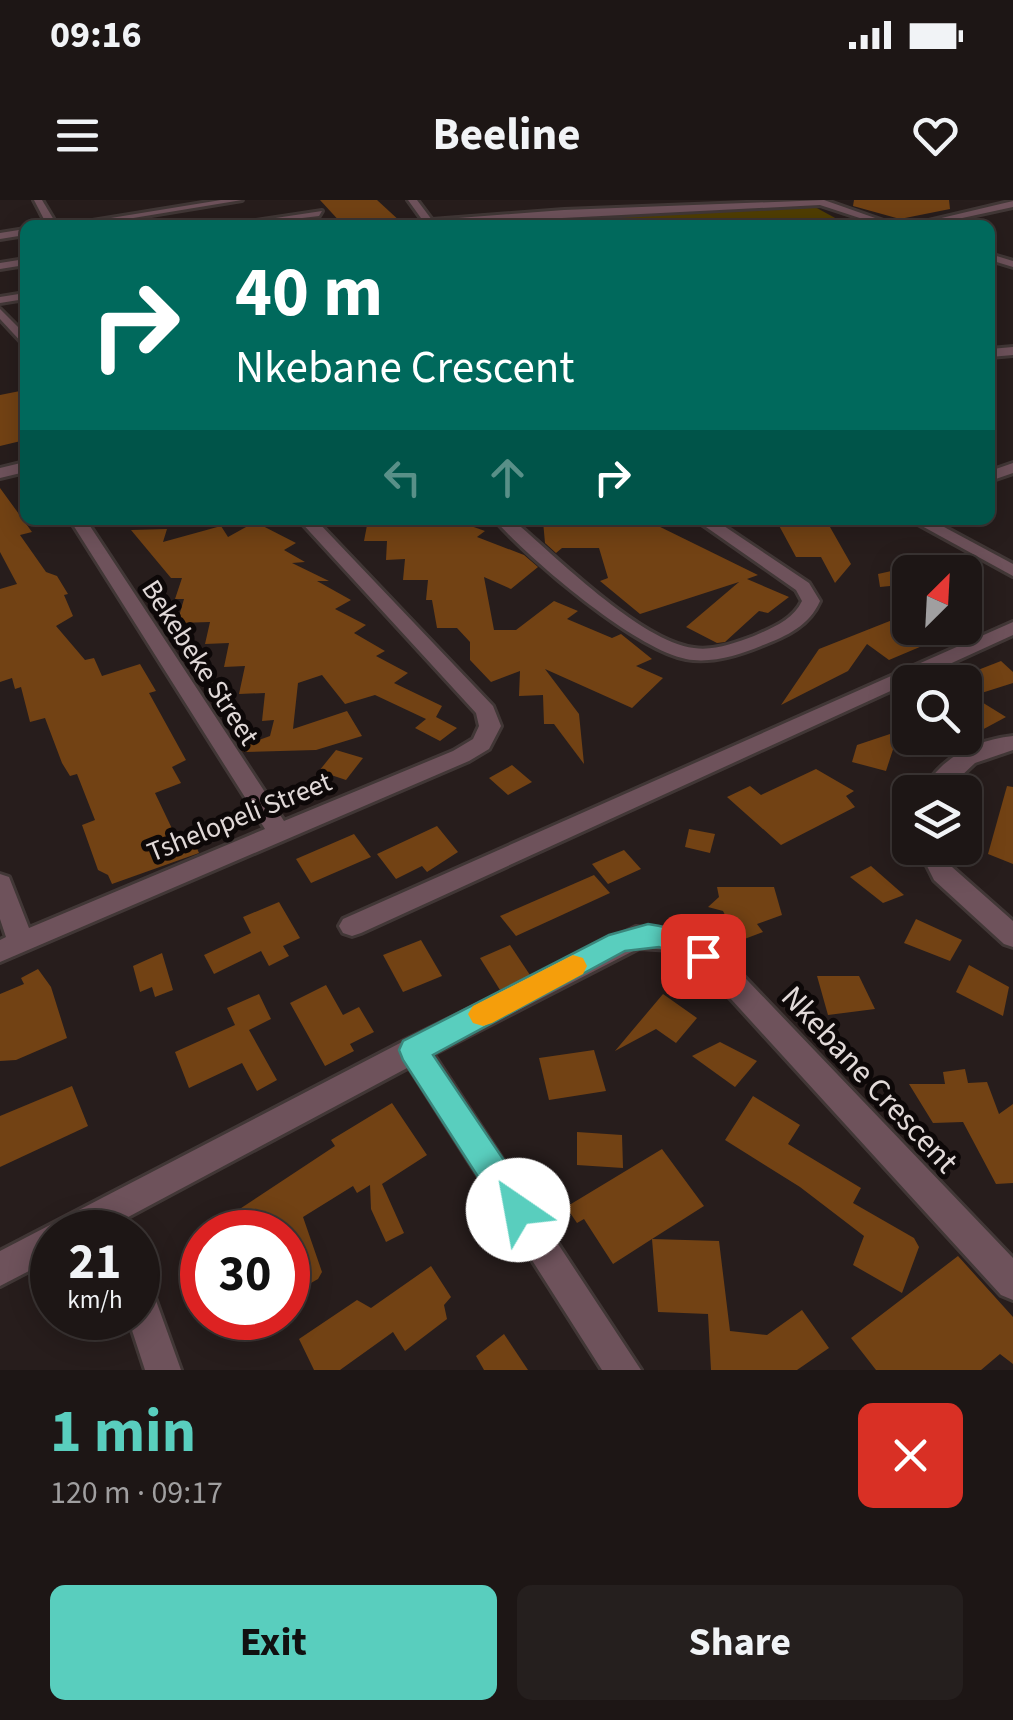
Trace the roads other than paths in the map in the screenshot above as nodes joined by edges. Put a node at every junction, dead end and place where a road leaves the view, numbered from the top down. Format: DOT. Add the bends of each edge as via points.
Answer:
graph roads {
  1 [pos="138,200"];
  2 [pos="236,200"];
  3 [pos="312,200"];
  4 [pos="662,200"];
  5 [pos="857,200"];
  6 [pos="822,202"];
  7 [pos="1013,204"];
  8 [pos="152,214"];
  9 [pos="549,214"];
  10 [pos="320,219"];
  11 [pos="109,220"];
  12 [pos="478,220"];
  13 [pos="875,220"];
  14 [pos="940,220"];
  15 [pos="0,312"];
  16 [pos="20,336"];
  17 [pos="81,525"];
  18 [pos="311,525"];
  19 [pos="509,525"];
  20 [pos="711,525"];
  21 [pos="929,525"];
  22 [pos="1013,571"];
  23 [pos="1013,628"];
  24 [pos="1013,743"];
  25 [pos="947,775"];
  26 [pos="279,833"];
  27 [pos="939,865"];
  28 [pos="0,884"];
  29 [pos="352,926"];
  30 [pos="1013,937"];
  31 [pos="11,946"];
  32 [pos="414,1050"];
  33 [pos="132,1210"];
  34 [pos="30,1252"];
  35 [pos="0,1269"];
  36 [pos="1013,1284"];
  37 [pos="153,1340"];
  38 [pos="163,1370"];
  39 [pos="622,1370"];
  1 -- 8 [label="street"];
  2 -- 8 [label="street"];
  3 -- 10 [label="street"];
  4 -- 9 [label="street"];
  5 -- 6 [label="street"];
  6 -- 9 [label="street"];
  6 -- 13 [label="street"];
  7 -- 14 [label="street"];
  8 -- 11 [label="street"];
  9 -- 12 [label="street"];
  15 -- 16 [label="street"];
  17 -- 26 [label="street, Bekebeke Street"];
  18 -- 26 [label="street, Tshelopeli Street" via="486,710 490,726 481,744 461,756"];
  19 -- 20 [label="street" via="630,624 692,655 718,653 804,616 811,601 803,587"];
  21 -- 22 [label="street"];
  23 -- 29 [label="street"];
  24 -- 25 [label="street" via="980,751"];
  26 -- 31 [label="street, Tshelopeli Street"];
  27 -- 30 [label="street"];
  28 -- 31 [label="street"];
  32 -- 33 [label="street, Nkebane Crescent"];
  32 -- 36 [label="street, Nkebane Crescent" via="618,942 648,935 676,940 718,968"];
  32 -- 39 [label="street"];
  34 -- 35 [label="street"];
  37 -- 38 [label="street"];
}
